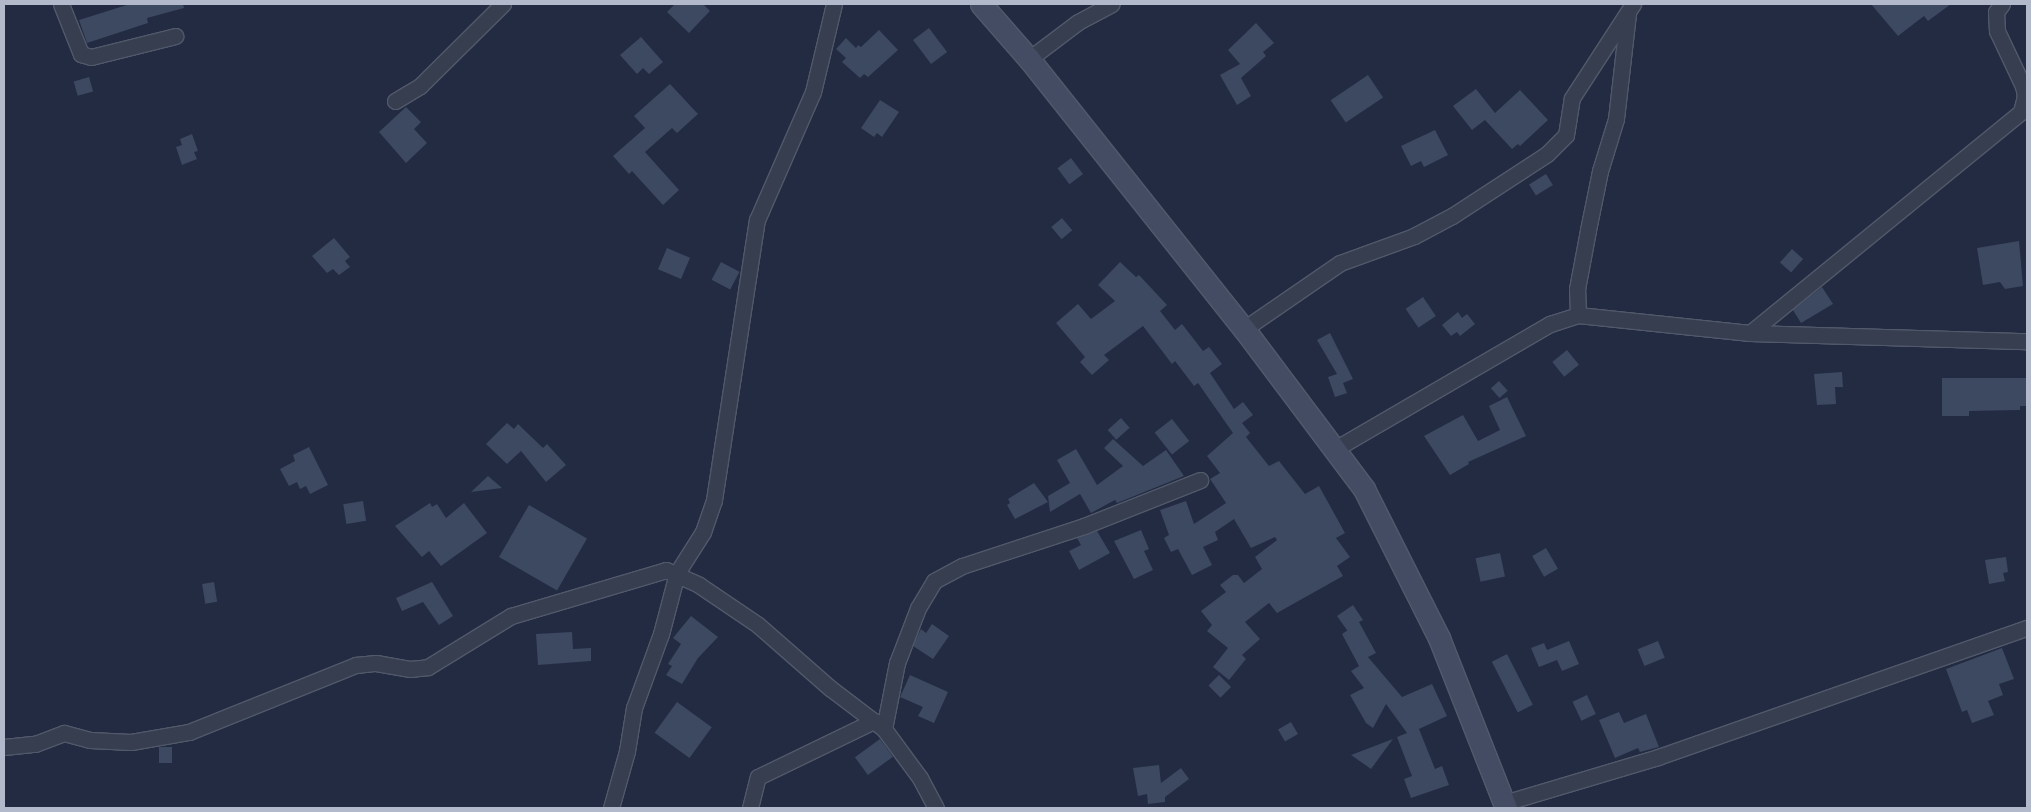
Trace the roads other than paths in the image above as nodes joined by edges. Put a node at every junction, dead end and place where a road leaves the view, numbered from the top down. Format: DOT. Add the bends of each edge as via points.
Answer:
graph roads {
  1 [pos="61,4"];
  2 [pos="503,4"];
  3 [pos="834,4"];
  4 [pos="981,4"];
  5 [pos="1112,4"];
  6 [pos="2002,4"];
  7 [pos="1631,6"];
  8 [pos="175,36"];
  9 [pos="1029,60"];
  10 [pos="395,101"];
  11 [pos="1578,314"];
  12 [pos="1244,329"];
  13 [pos="1750,333"];
  14 [pos="2027,341"];
  15 [pos="1335,449"];
  16 [pos="1200,480"];
  17 [pos="677,573"];
  18 [pos="2027,628"];
  19 [pos="879,725"];
  20 [pos="4,747"];
  21 [pos="1505,806"];
  22 [pos="611,808"];
  23 [pos="750,808"];
  24 [pos="936,808"];
  1 -- 8 [label="street" via="82,54 91,57"];
  2 -- 10 [label="street" via="420,86"];
  3 -- 17 [label="street" via="813,92 758,220 714,500 703,532"];
  4 -- 9 [label="main road"];
  5 -- 9 [label="street" via="1078,22"];
  6 -- 13 [label="street" via="1996,12 1997,30 2023,86 2025,96 2020,112"];
  7 -- 11 [label="street" via="1616,119 1600,171 1577,289"];
  7 -- 12 [label="street" via="1572,98 1566,135 1547,154 1452,216 1414,236 1340,264"];
  9 -- 12 [label="main road"];
  11 -- 13 [label="street"];
  11 -- 15 [label="street" via="1550,324"];
  12 -- 15 [label="main road"];
  13 -- 14 [label="street"];
  15 -- 21 [label="main road" via="1364,489 1439,638"];
  16 -- 19 [label="street" via="1084,526 962,566 934,581 918,608 896,663"];
  17 -- 19 [label="street" via="758,625 830,688"];
  17 -- 20 [label="street" via="659,570 569,601 511,616 491,625 428,667 410,669 376,663 356,664 189,732 131,742 90,740 64,733 35,744"];
  17 -- 22 [label="street" via="662,634 634,708 627,751"];
  18 -- 21 [label="street" via="1658,757"];
  19 -- 23 [label="street" via="758,777"];
  19 -- 24 [label="street" via="920,778"];
}
